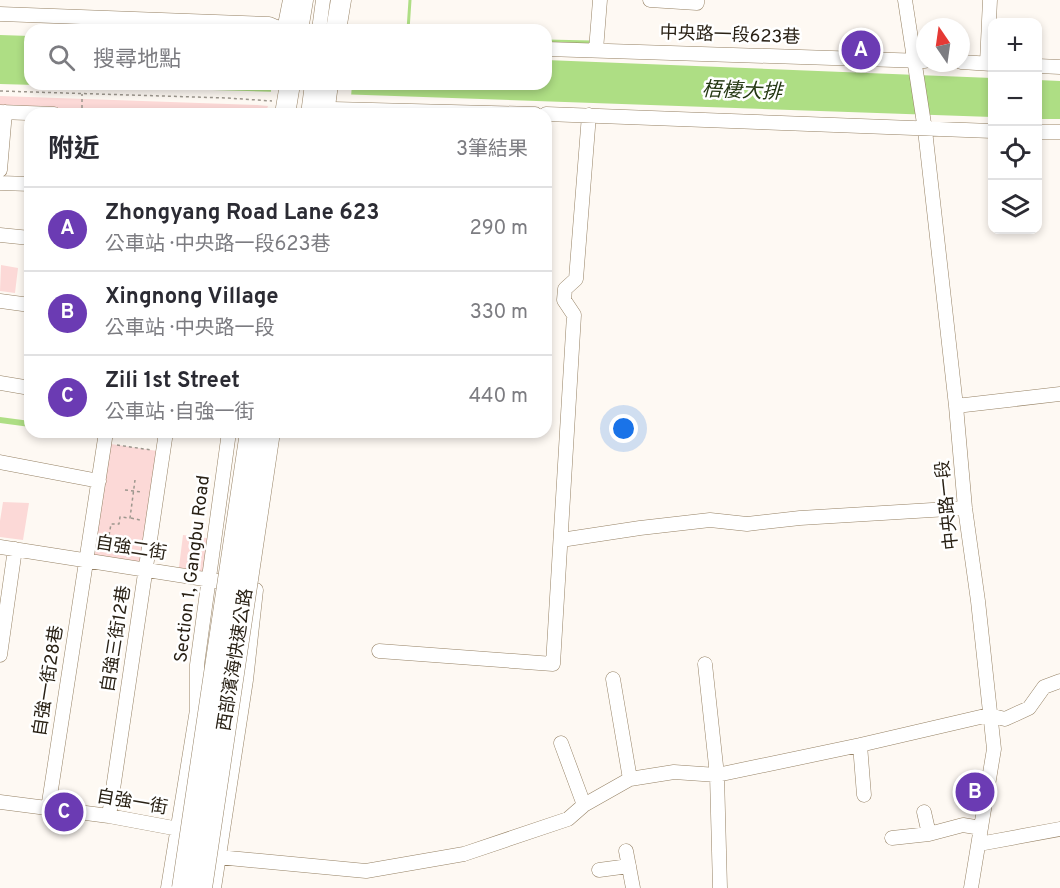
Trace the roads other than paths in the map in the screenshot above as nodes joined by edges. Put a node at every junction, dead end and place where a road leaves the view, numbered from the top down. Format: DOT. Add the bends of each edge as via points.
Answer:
graph roads {
  1 [pos="290,0"];
  2 [pos="303,0"];
  3 [pos="313,0"];
  4 [pos="323,0"];
  5 [pos="333,0"];
  6 [pos="341,0"];
  7 [pos="348,0"];
  8 [pos="600,0"];
  9 [pos="650,0"];
  10 [pos="697,0"];
  11 [pos="905,0"];
  12 [pos="990,0"];
  13 [pos="0,14"];
  14 [pos="990,18"];
  15 [pos="268,24"];
  16 [pos="285,24"];
  17 [pos="299,24"];
  18 [pos="310,24"];
  19 [pos="320,24"];
  20 [pos="329,24"];
  21 [pos="337,24"];
  22 [pos="346,24"];
  23 [pos="552,49"];
  24 [pos="596,50"];
  25 [pos="916,54"];
  26 [pos="970,63"];
  27 [pos="916,64"];
  28 [pos="988,64"];
  29 [pos="1042,66"];
  30 [pos="1060,67"];
  31 [pos="919,72"];
  32 [pos="280,90"];
  33 [pos="288,90"];
  34 [pos="300,90"];
  35 [pos="311,90"];
  36 [pos="322,90"];
  37 [pos="328,90"];
  38 [pos="335,90"];
  39 [pos="280,108"];
  40 [pos="281,108"];
  41 [pos="297,108"];
  42 [pos="309,108"];
  43 [pos="326,108"];
  44 [pos="327,108"];
  45 [pos="329,108"];
  46 [pos="2,112"];
  47 [pos="24,113"];
  48 [pos="552,114"];
  49 [pos="589,115"];
  50 [pos="924,123"];
  51 [pos="988,130"];
  52 [pos="1042,132"];
  53 [pos="1060,132"];
  54 [pos="0,170"];
  55 [pos="0,183"];
  56 [pos="24,184"];
  57 [pos="0,235"];
  58 [pos="24,237"];
  59 [pos="0,301"];
  60 [pos="24,304"];
  61 [pos="0,383"];
  62 [pos="24,387"];
  63 [pos="1060,394"];
  64 [pos="956,406"];
  65 [pos="105,438"];
  66 [pos="165,438"];
  67 [pos="228,438"];
  68 [pos="249,438"];
  69 [pos="259,438"];
  70 [pos="269,438"];
  71 [pos="278,438"];
  72 [pos="0,462"];
  73 [pos="99,481"];
  74 [pos="965,508"];
  75 [pos="561,540"];
  76 [pos="0,547"];
  77 [pos="15,549"];
  78 [pos="86,559"];
  79 [pos="146,568"];
  80 [pos="208,580"];
  81 [pos="237,584"];
  82 [pos="256,589"];
  83 [pos="231,620"];
  84 [pos="379,651"];
  85 [pos="0,656"];
  86 [pos="705,664"];
  87 [pos="613,680"];
  88 [pos="1060,681"];
  89 [pos="197,710"];
  90 [pos="989,715"];
  91 [pos="240,716"];
  92 [pos="561,743"];
  93 [pos="860,745"];
  94 [pos="717,775"];
  95 [pos="630,779"];
  96 [pos="864,795"];
  97 [pos="0,802"];
  98 [pos="584,805"];
  99 [pos="48,809"];
  100 [pos="924,812"];
  101 [pos="109,816"];
  102 [pos="981,828"];
  103 [pos="177,829"];
  104 [pos="1060,829"];
  105 [pos="929,834"];
  106 [pos="222,837"];
  107 [pos="892,838"];
  108 [pos="979,844"];
  109 [pos="626,851"];
  110 [pos="219,857"];
  111 [pos="629,866"];
  112 [pos="599,870"];
  113 [pos="168,888"];
  114 [pos="182,888"];
  115 [pos="202,888"];
  116 [pos="214,888"];
  117 [pos="633,888"];
  118 [pos="720,888"];
  119 [pos="971,888"];
  1 -- 16 [label="street"];
  2 -- 17 [label="highway"];
  3 -- 18 [label="highway"];
  4 -- 19 [label="street"];
  5 -- 20 [label="highway"];
  6 -- 21 [label="highway"];
  7 -- 22 [label="street"];
  8 -- 24 [label="street"];
  9 -- 10 [label="street"];
  11 -- 25 [label="street"];
  12 -- 14 [label="street"];
  13 -- 15 [label="street"];
  23 -- 24 [label="street, 中央路一段623巷"];
  24 -- 27 [label="street, 中央路一段623巷"];
  26 -- 28 [label="street"];
  29 -- 30 [label="street"];
  31 -- 50 [label="street, 中央路一段"];
  32 -- 39 [label="street"];
  33 -- 40 [label="highway"];
  34 -- 41 [label="highway"];
  35 -- 42 [label="street"];
  36 -- 43 [label="highway"];
  37 -- 44 [label="highway"];
  38 -- 45 [label="street"];
  46 -- 47 [label="street"];
  46 -- 54 [label="street"];
  48 -- 49 [label="street"];
  49 -- 50 [label="street"];
  49 -- 75 [label="street" via="576,279 565,289 564,300 574,315"];
  50 -- 51 [label="street"];
  50 -- 64 [label="street, 中央路一段"];
  52 -- 53 [label="street"];
  55 -- 56 [label="street"];
  57 -- 58 [label="street"];
  59 -- 60 [label="street"];
  61 -- 62 [label="street"];
  63 -- 64 [label="street"];
  64 -- 74 [label="street, 中央路一段"];
  65 -- 73 [label="street, 自強一街28巷"];
  66 -- 79 [label="street, 自強三街12巷"];
  67 -- 80 [label="street, Section 1, Gangbu Road"];
  68 -- 114 [label="highway, 西部濱海快速公路, bridge"];
  69 -- 81 [label="street, Section 1, Gangbu Road"];
  70 -- 115 [label="highway, 西部濱海快速公路, bridge"];
  71 -- 82 [label="street, Section 1, Gangbu Road"];
  72 -- 73 [label="street"];
  73 -- 78 [label="street, 自強一街28巷"];
  74 -- 75 [label="street" via="747,524 710,520"];
  74 -- 90 [label="street, 中央路一段"];
  75 -- 84 [label="street" via="553,664"];
  76 -- 77 [label="street, 自強二街"];
  77 -- 78 [label="street, 自強二街"];
  77 -- 85 [label="street"];
  78 -- 79 [label="street, 自強二街"];
  78 -- 99 [label="street, 自強一街28巷"];
  79 -- 80 [label="street, 自強二街"];
  79 -- 101 [label="street, 自強三街12巷"];
  80 -- 81 [label="street, 自強二街"];
  80 -- 89 [label="street, Section 1, Gangbu Road" via="197,665"];
  81 -- 82 [label="street, 自強二街"];
  81 -- 83 [label="street, Section 1, Gangbu Road"];
  82 -- 91 [label="street, Section 1, Gangbu Road"];
  83 -- 89 [label="street, Section 1, Gangbu Road"];
  83 -- 91 [label="street, Section 1, Gangbu Road"];
  86 -- 94 [label="street"];
  87 -- 95 [label="street"];
  88 -- 90 [label="street" via="1044,687 1029,708 1005,719"];
  89 -- 103 [label="street, Section 1, Gangbu Road"];
  90 -- 93 [label="street"];
  90 -- 102 [label="street, 中央路一段" via="993,749"];
  91 -- 106 [label="street, Section 1, Gangbu Road"];
  92 -- 98 [label="street"];
  93 -- 94 [label="street"];
  93 -- 96 [label="street"];
  94 -- 95 [label="street" via="674,772"];
  94 -- 118 [label="street"];
  95 -- 98 [label="street"];
  97 -- 99 [label="street, 自強一街"];
  98 -- 110 [label="street" via="568,819 464,854 366,871"];
  99 -- 101 [label="street, 自強一街"];
  100 -- 105 [label="street"];
  101 -- 103 [label="street, 自強一街"];
  102 -- 105 [label="street" via="963,825"];
  102 -- 108 [label="street, 中央路一段"];
  103 -- 106 [label="street, 自強一街"];
  103 -- 113 [label="street, Section 1, Gangbu Road"];
  104 -- 108 [label="street"];
  105 -- 107 [label="street"];
  106 -- 110 [label="street, Section 1, Gangbu Road"];
  108 -- 119 [label="street, 中央路一段"];
  109 -- 111 [label="street"];
  110 -- 116 [label="street, Section 1, Gangbu Road"];
  111 -- 112 [label="street"];
  111 -- 117 [label="street"];
}
